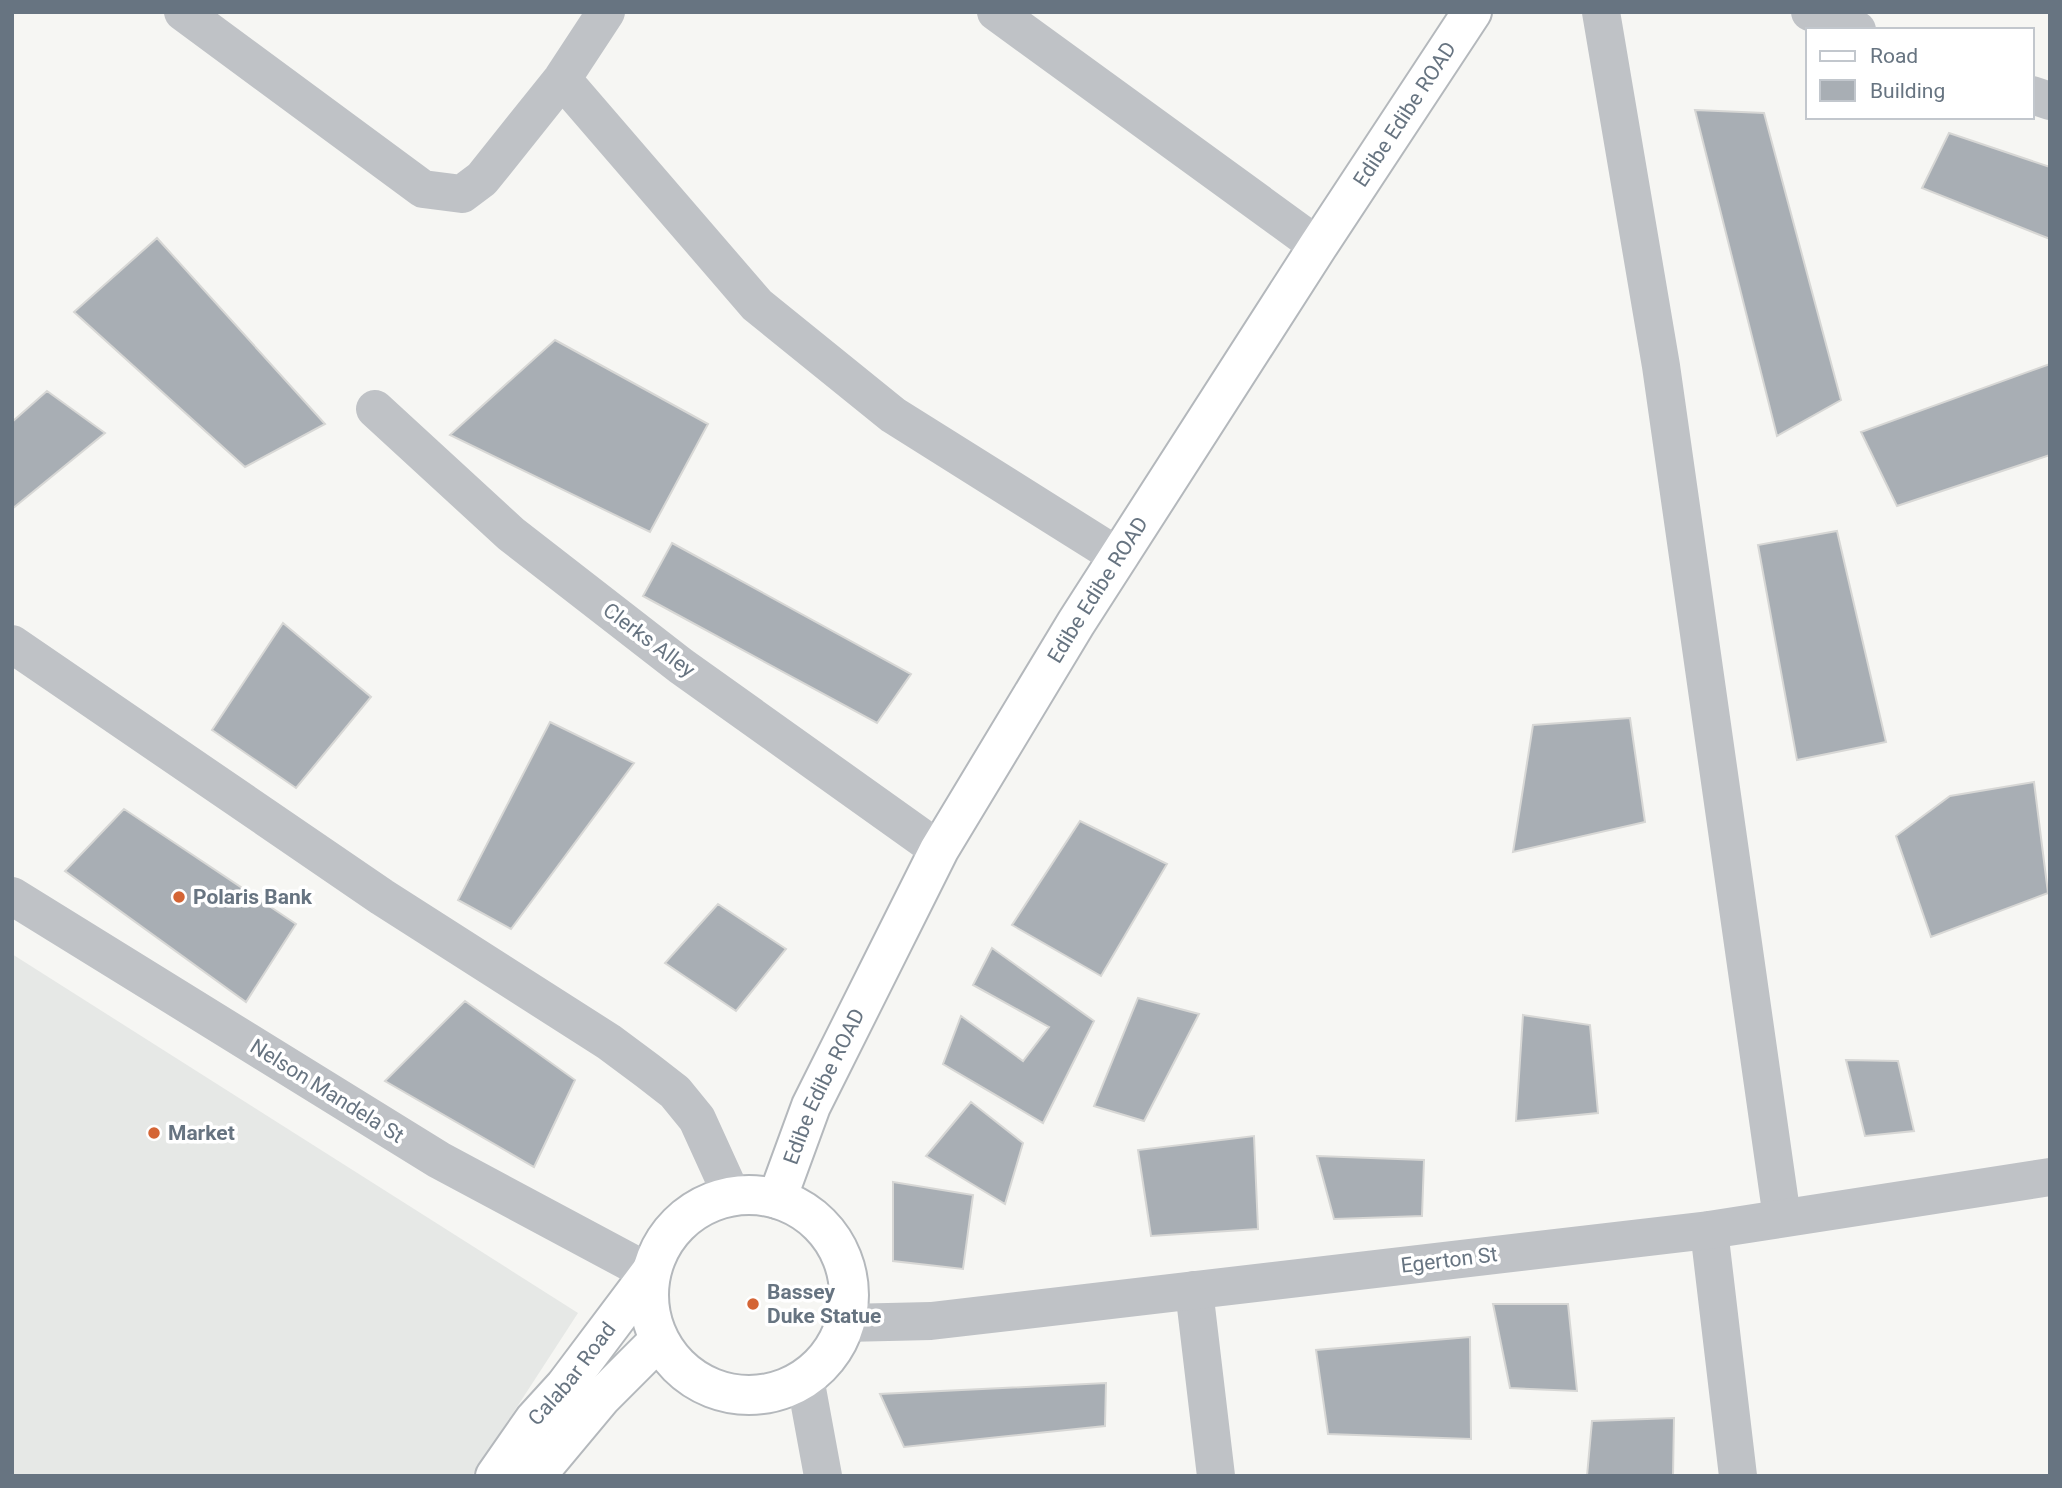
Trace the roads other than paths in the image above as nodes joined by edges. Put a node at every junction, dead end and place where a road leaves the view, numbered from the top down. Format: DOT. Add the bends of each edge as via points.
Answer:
graph roads {
  1 [pos="183,12"];
  2 [pos="606,12"];
  3 [pos="996,12"];
  4 [pos="1472,12"];
  5 [pos="1601,12"];
  6 [pos="1810,12"];
  7 [pos="1852,28"];
  8 [pos="562,79"];
  9 [pos="1318,246"];
  10 [pos="375,409"];
  11 [pos="1119,557"];
  12 [pos="12,644"];
  13 [pos="939,850"];
  14 [pos="12,897"];
  15 [pos="2050,1177"];
  16 [pos="732,1196"];
  17 [pos="777,1199"];
  18 [pos="1782,1218"];
  19 [pos="1709,1230"];
  20 [pos="650,1273"];
  21 [pos="1194,1290"];
  22 [pos="845,1323"];
  23 [pos="658,1341"];
  24 [pos="805,1378"];
  25 [pos="495,1476"];
  26 [pos="536,1476"];
  27 [pos="823,1476"];
  28 [pos="1216,1476"];
  29 [pos="1738,1476"];
  1 -- 8 [label="street" via="423,189 462,194 482,179"];
  2 -- 8 [label="street"];
  3 -- 9 [label="street"];
  4 -- 9 [label="main road, Edibe Edibe ROAD"];
  5 -- 18 [label="street" via="1661,366"];
  6 -- 7 [label="street"];
  8 -- 11 [label="street" via="757,305 893,415"];
  9 -- 11 [label="main road, Edibe Edibe ROAD"];
  10 -- 13 [label="street, Clerks Alley" via="511,534 681,666"];
  11 -- 13 [label="main road, Edibe Edibe ROAD"];
  12 -- 16 [label="street" via="382,897 648,1071 697,1119"];
  13 -- 17 [label="main road, Edibe Edibe ROAD" via="811,1106"];
  14 -- 20 [label="street, Nelson Mandela St" via="439,1160"];
  15 -- 18 [label="street, Egerton St"];
  16 -- 17 [label="main road"];
  16 -- 20 [label="main road" via="704,1205 679,1222 660,1245"];
  17 -- 22 [label="main road" via="805,1213 828,1234 848,1282"];
  18 -- 19 [label="street, Egerton St"];
  19 -- 21 [label="street, Egerton St"];
  19 -- 29 [label="street"];
  20 -- 23 [label="main road"];
  20 -- 25 [label="main road, Calabar Road"];
  21 -- 22 [label="street, Egerton St" via="931,1321"];
  21 -- 28 [label="street"];
  22 -- 24 [label="main road" via="830,1354"];
  23 -- 24 [label="main road" via="678,1368 707,1387 740,1395 774,1392"];
  23 -- 26 [label="main road, Calabar Road" via="601,1398"];
  24 -- 27 [label="street"];
}
